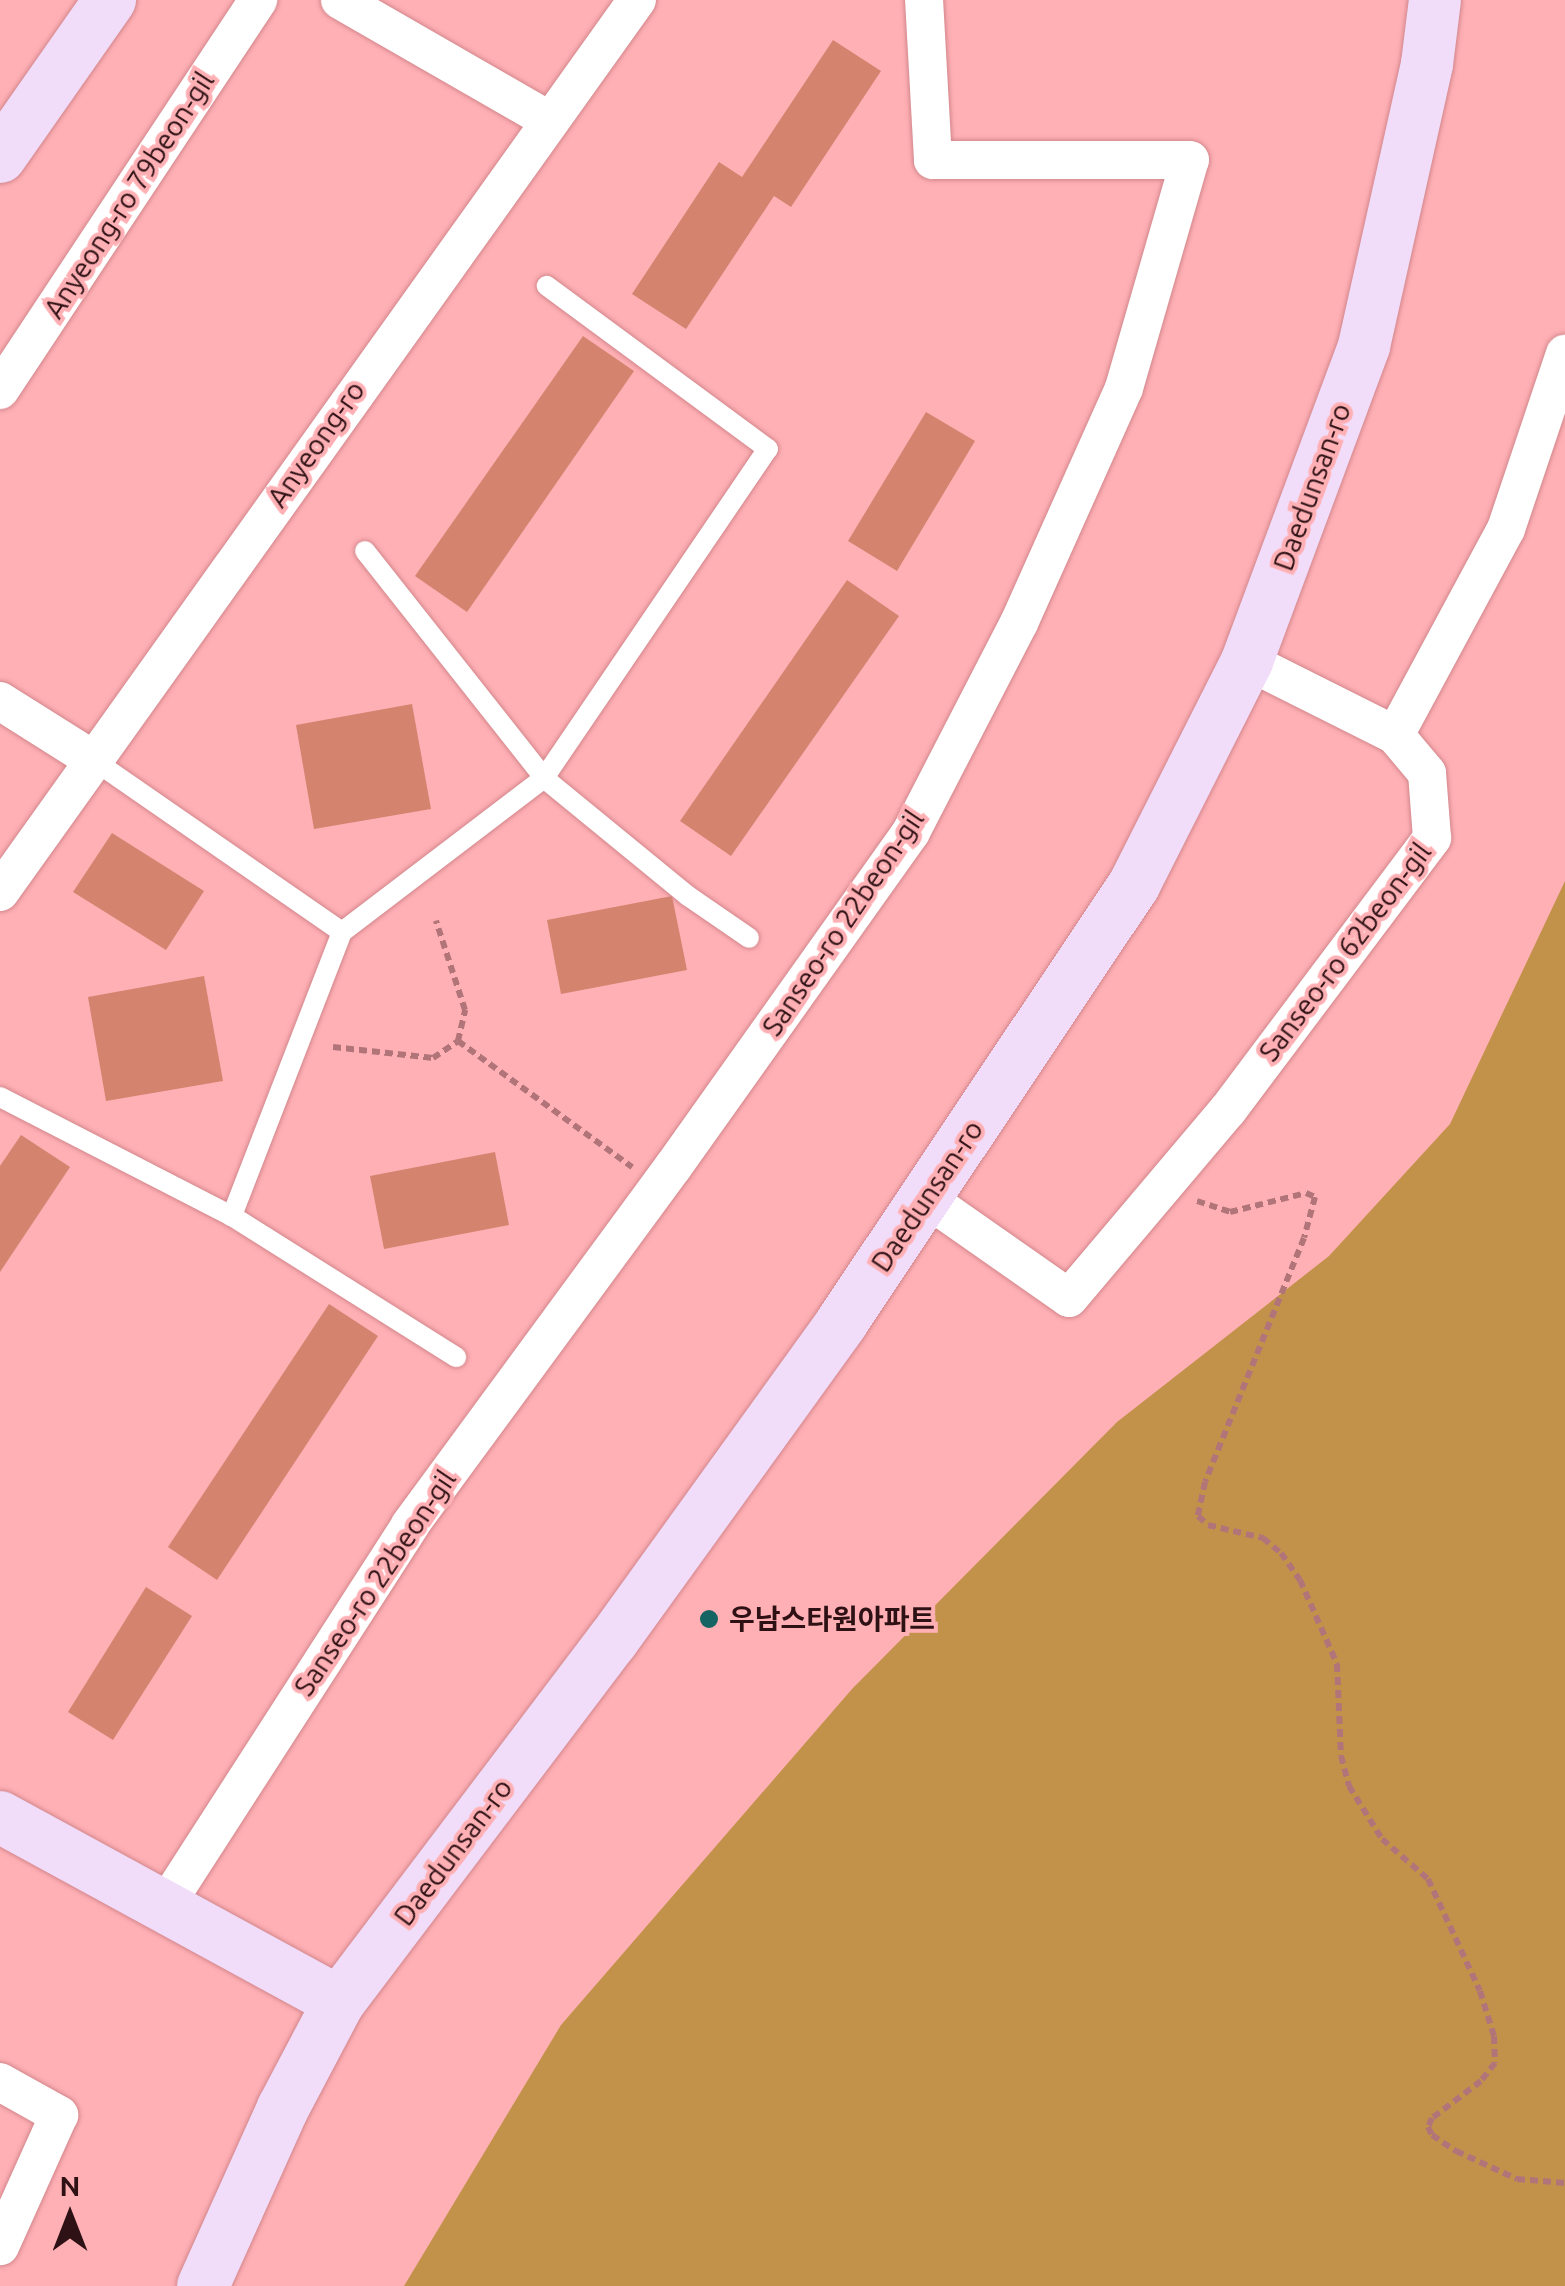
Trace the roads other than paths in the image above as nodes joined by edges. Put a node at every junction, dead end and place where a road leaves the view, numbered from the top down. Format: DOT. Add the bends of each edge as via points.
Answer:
graph roads {
  1 [pos="110,0"];
  2 [pos="258,0"];
  3 [pos="340,0"];
  4 [pos="636,0"];
  5 [pos="924,0"];
  6 [pos="1435,0"];
  7 [pos="548,119"];
  8 [pos="0,157"];
  9 [pos="548,286"];
  10 [pos="1565,354"];
  11 [pos="0,390"];
  12 [pos="365,551"];
  13 [pos="1247,661"];
  14 [pos="0,701"];
  15 [pos="1395,735"];
  16 [pos="92,759"];
  17 [pos="544,778"];
  18 [pos="0,892"];
  19 [pos="342,932"];
  20 [pos="749,938"];
  21 [pos="0,1097"];
  22 [pos="926,1198"];
  23 [pos="232,1216"];
  24 [pos="456,1358"];
  25 [pos="0,1817"];
  26 [pos="163,1910"];
  27 [pos="339,2002"];
  28 [pos="0,2082"];
  29 [pos="0,2246"];
  30 [pos="203,2286"];
  1 -- 8 [label="main road"];
  2 -- 11 [label="street, Anyeong-ro 79beon-gil"];
  3 -- 7 [label="street"];
  4 -- 7 [label="street, Anyeong-ro"];
  5 -- 26 [label="street, Sanseo-ro 22beon-gil" via="933,160 1190,160 1124,388 1019,623 911,832 410,1525"];
  6 -- 13 [label="main road, Daedunsan-ro" via="1428,64 1364,346"];
  7 -- 16 [label="street, Anyeong-ro"];
  9 -- 17 [label="lane" via="768,450"];
  10 -- 15 [label="street" via="1506,528"];
  12 -- 17 [label="lane"];
  13 -- 15 [label="street"];
  13 -- 22 [label="main road, Daedunsan-ro" via="1134,885"];
  14 -- 16 [label="street"];
  15 -- 22 [label="street, Sanseo-ro 62beon-gil" via="1427,773 1432,838 1228,1110 1069,1298"];
  16 -- 18 [label="street, Anyeong-ro"];
  16 -- 19 [label="lane"];
  17 -- 19 [label="lane"];
  17 -- 20 [label="lane"];
  19 -- 23 [label="lane"];
  21 -- 23 [label="lane"];
  22 -- 27 [label="main road, Daedunsan-ro" via="623,1626"];
  23 -- 24 [label="lane"];
  25 -- 26 [label="main road"];
  26 -- 27 [label="main road"];
  27 -- 30 [label="main road, Daedunsan-ro"];
  28 -- 29 [label="street" via="59,2115"];
}
